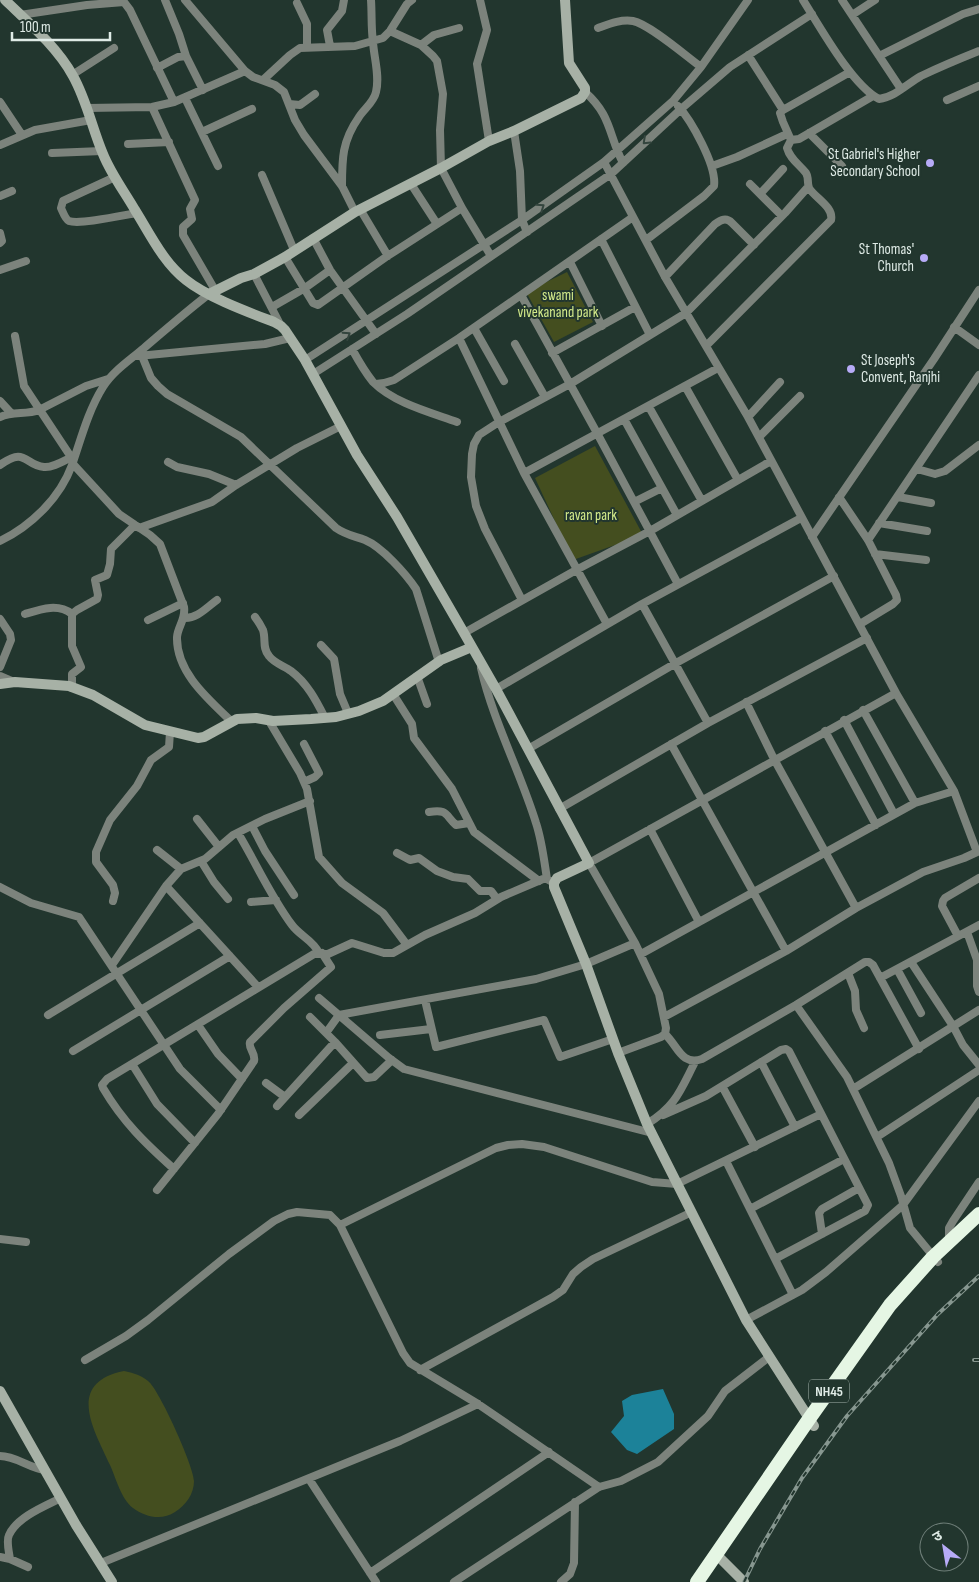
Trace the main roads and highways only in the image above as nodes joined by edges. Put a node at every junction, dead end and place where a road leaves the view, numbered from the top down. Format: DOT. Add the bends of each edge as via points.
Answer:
graph roads {
  1 [pos="979,1214"];
  2 [pos="979,1225"];
  3 [pos="936,1259"];
  4 [pos="718,1557"];
  5 [pos="697,1582"];
  6 [pos="705,1582"];
  1 -- 3 [label="highway, NH45" via="949,1241"];
  2 -- 3 [label="highway, NH45"];
  3 -- 4 [label="highway, NH45" via="812,1423"];
  4 -- 5 [label="highway, NH45"];
  4 -- 6 [label="highway, NH45"];
}
